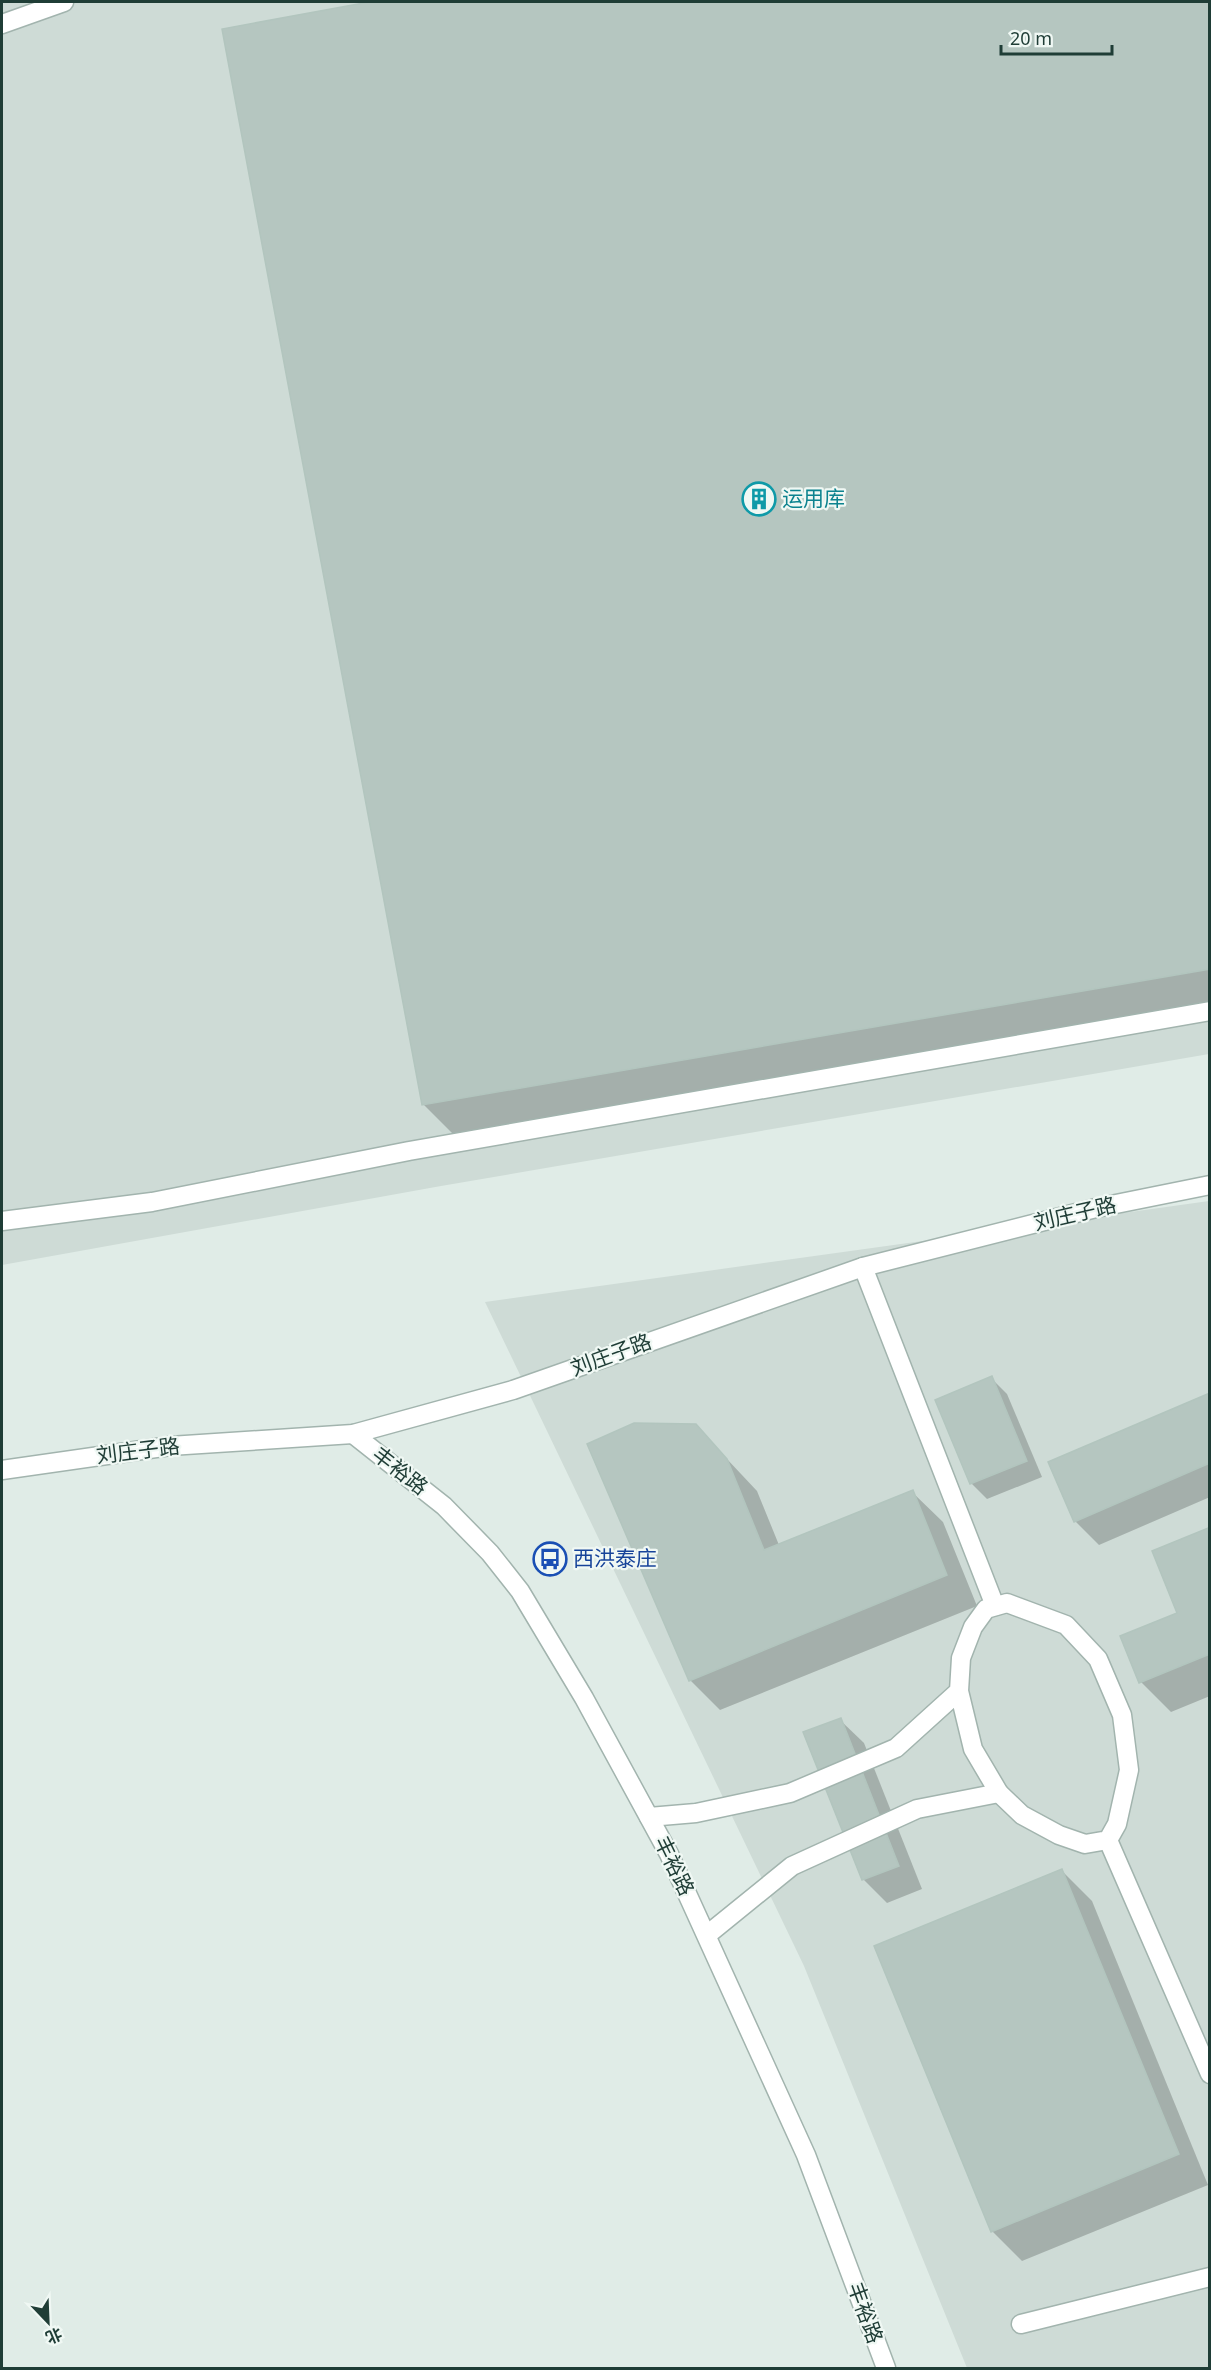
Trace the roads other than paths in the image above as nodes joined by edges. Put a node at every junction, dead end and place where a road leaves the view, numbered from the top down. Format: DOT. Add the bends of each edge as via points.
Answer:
graph roads {
  1 [pos="64,2"];
  2 [pos="2,24"];
  3 [pos="1209,1011"];
  4 [pos="1209,1185"];
  5 [pos="2,1221"];
  6 [pos="863,1267"];
  7 [pos="353,1434"];
  8 [pos="2,1470"];
  9 [pos="995,1606"];
  10 [pos="959,1691"];
  11 [pos="999,1793"];
  12 [pos="648,1817"];
  13 [pos="1108,1840"];
  14 [pos="706,1935"];
  15 [pos="1209,2074"];
  16 [pos="1209,2277"];
  17 [pos="1021,2324"];
  18 [pos="886,2368"];
  1 -- 2 [label="street"];
  3 -- 5 [label="street" via="409,1151 152,1202"];
  4 -- 6 [label="street, 刘庄子路" via="1096,1208"];
  6 -- 7 [label="street, 刘庄子路" via="513,1390"];
  6 -- 9 [label="street"];
  7 -- 8 [label="street, 刘庄子路" via="170,1446"];
  7 -- 12 [label="street, 丰裕路" via="444,1506 520,1591"];
  9 -- 10 [label="street" via="986,1609 973,1628 961,1658"];
  9 -- 13 [label="street" via="1007,1603 1066,1625 1098,1659 1122,1715 1130,1770 1117,1824"];
  10 -- 11 [label="street" via="973,1749"];
  10 -- 12 [label="street" via="896,1749 790,1793 696,1813"];
  11 -- 13 [label="street" via="1022,1815 1059,1835 1085,1844"];
  11 -- 14 [label="street" via="917,1809 792,1866"];
  12 -- 14 [label="street, 丰裕路"];
  13 -- 15 [label="street"];
  14 -- 18 [label="street, 丰裕路" via="806,2155"];
  16 -- 17 [label="street"];
}
